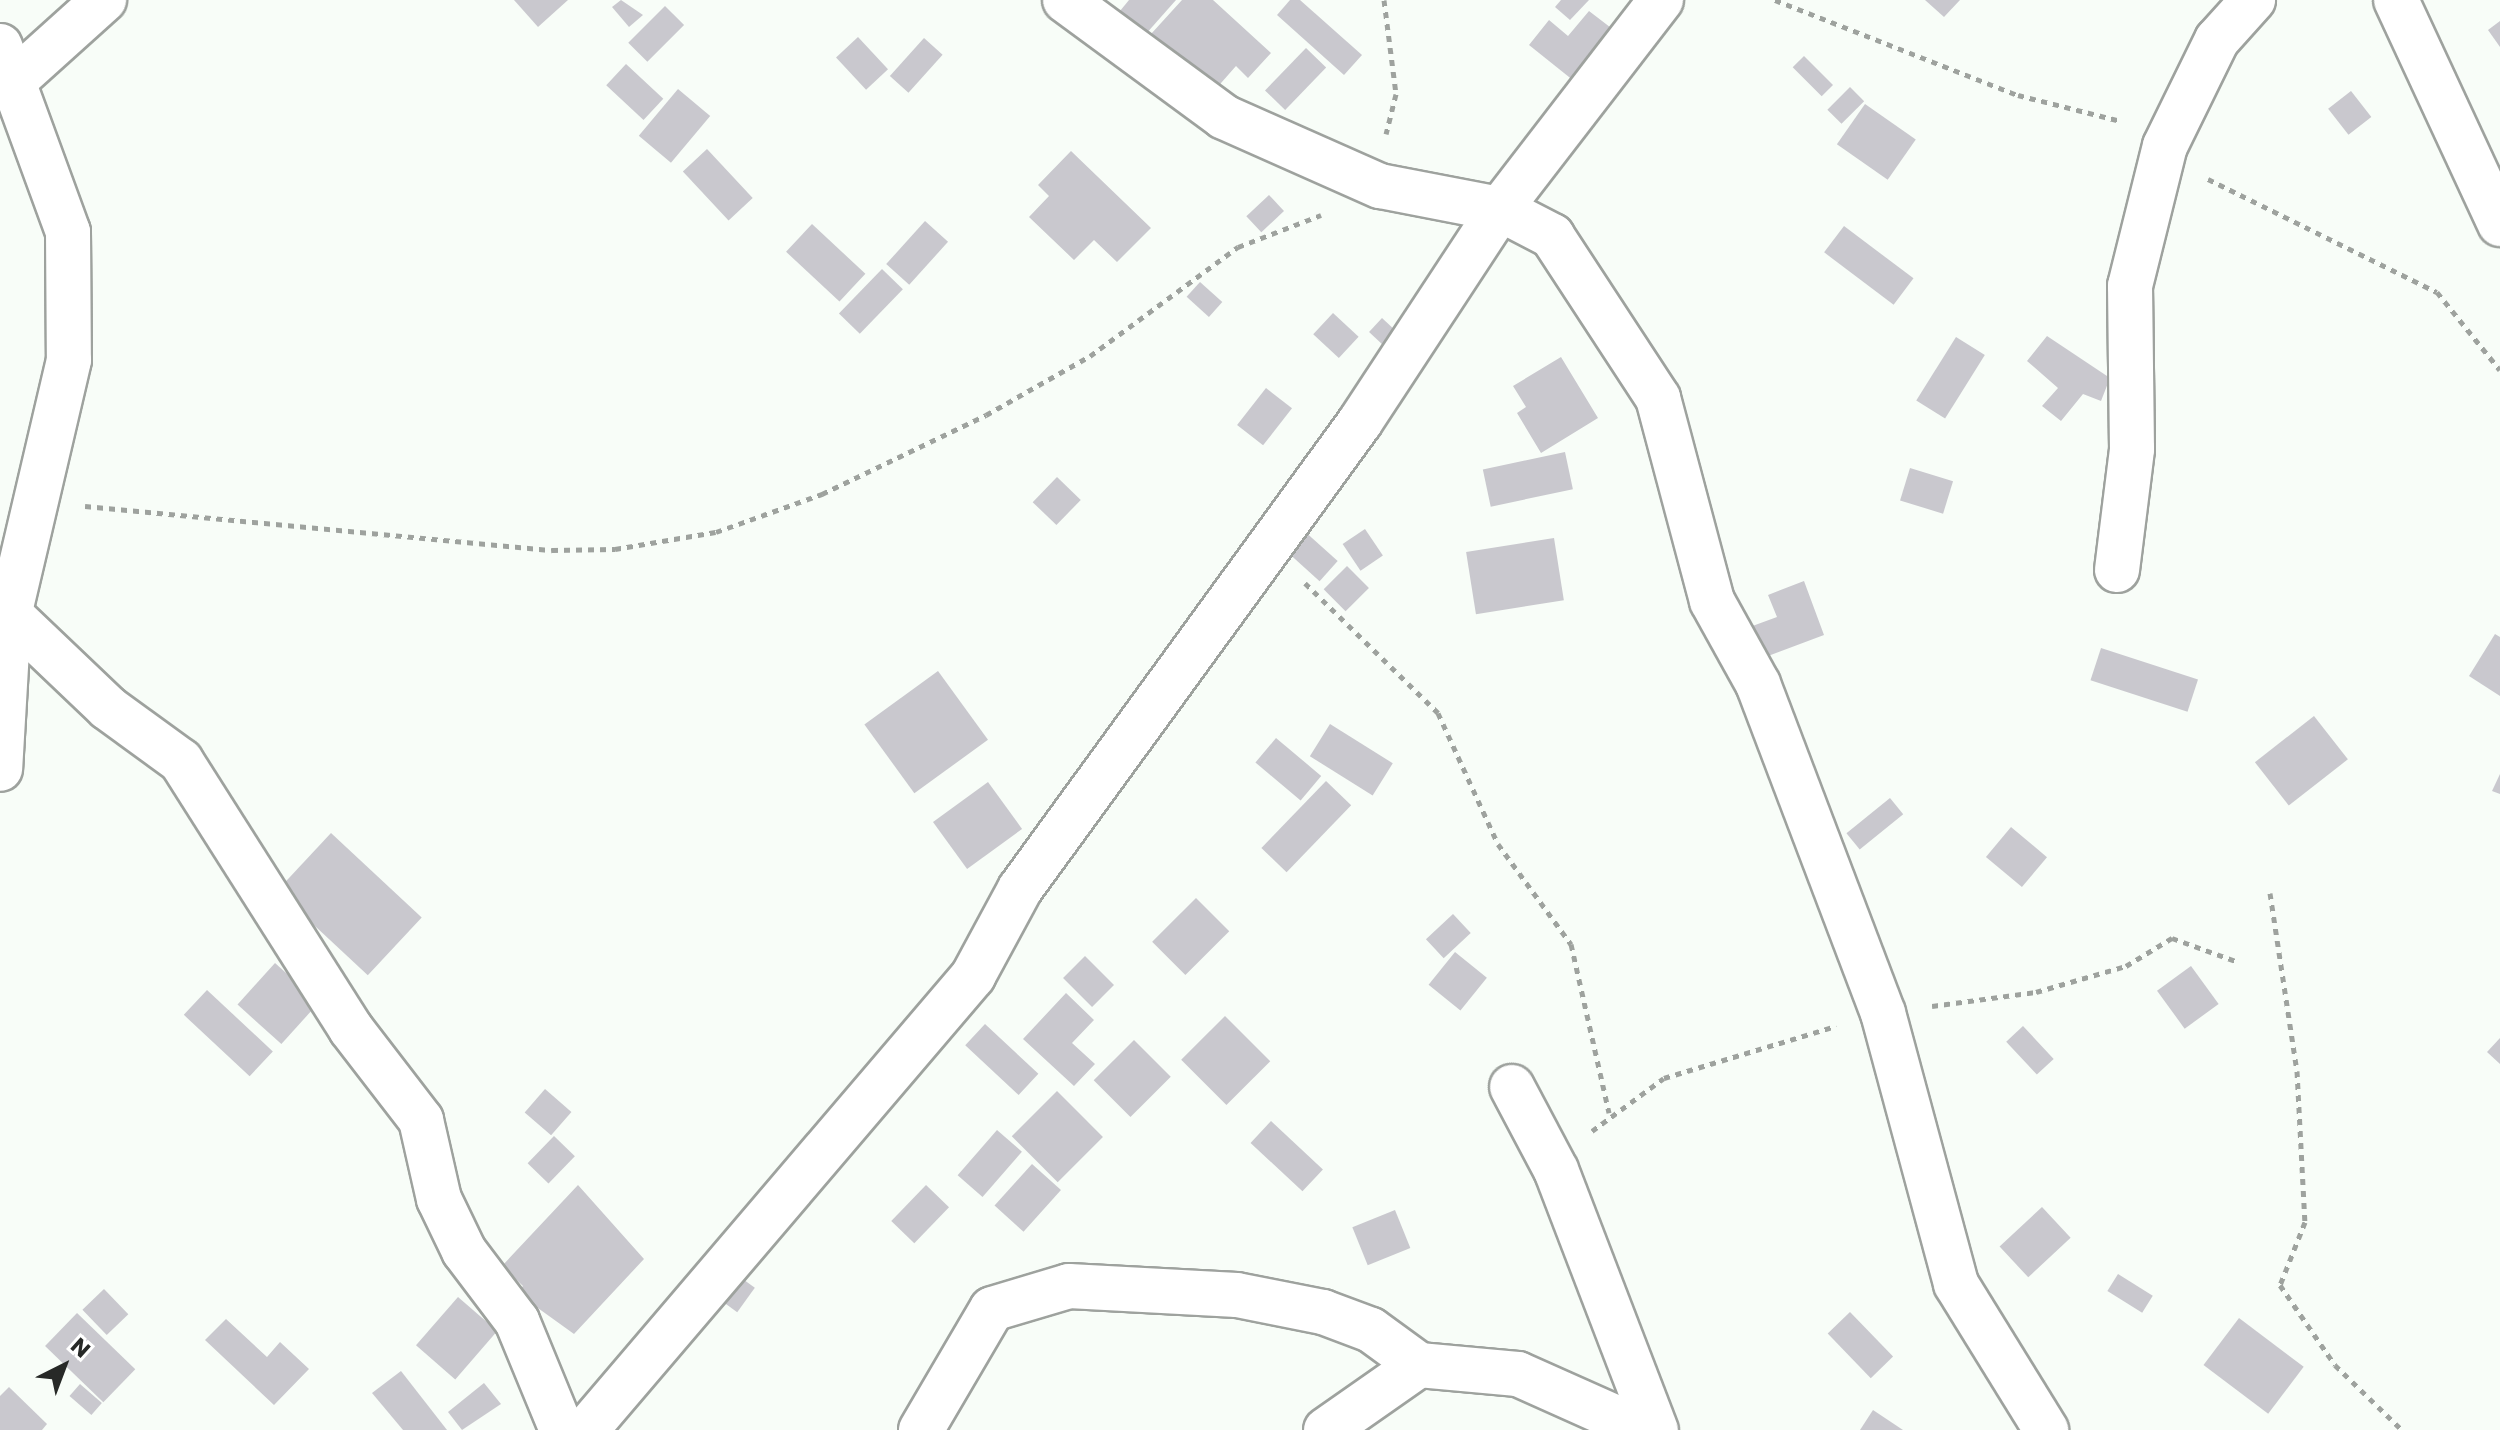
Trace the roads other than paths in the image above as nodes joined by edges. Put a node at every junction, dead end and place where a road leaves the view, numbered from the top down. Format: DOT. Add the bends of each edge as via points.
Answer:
graph roads {
  1 [pos="104,0"];
  2 [pos="1065,0"];
  3 [pos="1661,0"];
  4 [pos="2253,0"];
  5 [pos="2396,0"];
  6 [pos="8,63"];
  7 [pos="1500,209"];
  8 [pos="2500,224"];
  9 [pos="2117,570"];
  10 [pos="4,610"];
  11 [pos="0,769"];
  12 [pos="1512,1087"];
  13 [pos="1419,1365"];
  14 [pos="562,1430"];
  15 [pos="586,1430"];
  16 [pos="921,1430"];
  17 [pos="1326,1430"];
  18 [pos="1643,1430"];
  19 [pos="1656,1430"];
  20 [pos="2046,1430"];
  1 -- 6 [label="street"];
  2 -- 7 [label="street" via="1224,117 1380,186"];
  3 -- 7 [label="street"];
  4 -- 9 [label="street" via="2217,40 2165,146 2130,286 2132,449"];
  5 -- 8 [label="street"];
  6 -- 10 [label="street" via="68,232 69,360 40,501"];
  7 -- 15 [label="street" via="1360,422 1020,889 973,976"];
  7 -- 20 [label="street" via="1552,236 1658,398 1712,601 1758,684 1883,1013 1956,1284"];
  10 -- 11 [label="street"];
  10 -- 14 [label="street" via="108,708 181,761 351,1029 421,1120 439,1199 464,1251 517,1321"];
  12 -- 19 [label="street" via="1556,1170"];
  13 -- 16 [label="street" via="1371,1330 1323,1312 1237,1295 1069,1286 992,1309"];
  13 -- 17 [label="street"];
  13 -- 18 [label="street" via="1518,1374"];
}
